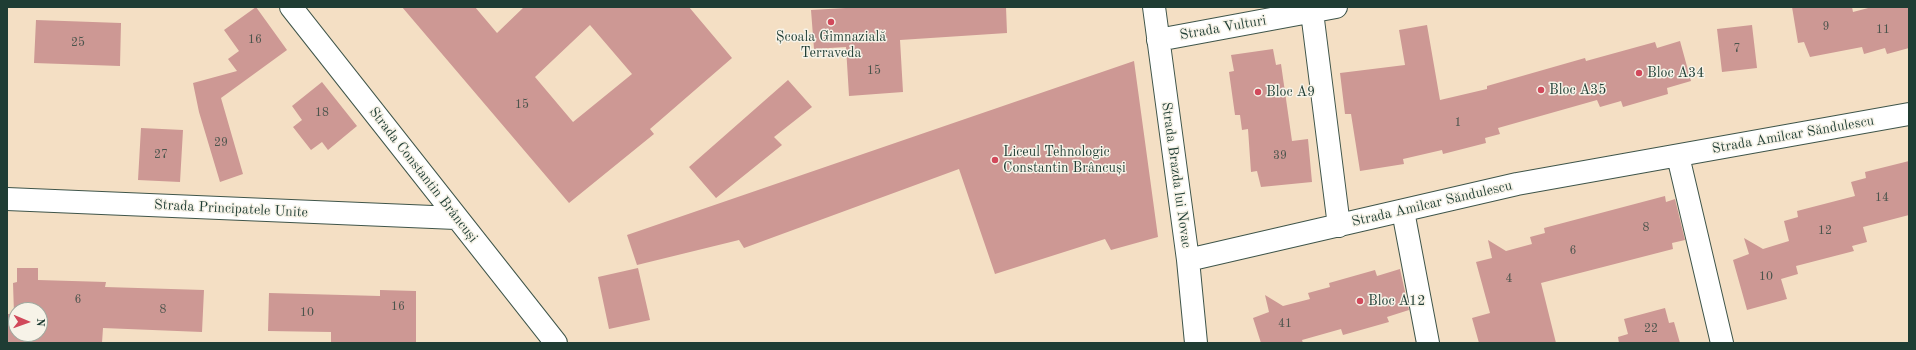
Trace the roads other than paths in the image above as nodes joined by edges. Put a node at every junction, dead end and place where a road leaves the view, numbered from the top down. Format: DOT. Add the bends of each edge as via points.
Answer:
graph roads {
  1 [pos="291,7"];
  2 [pos="1154,7"];
  3 [pos="1336,7"];
  4 [pos="1312,12"];
  5 [pos="1158,40"];
  6 [pos="1909,114"];
  7 [pos="1678,156"];
  8 [pos="7,199"];
  9 [pos="1403,211"];
  10 [pos="456,218"];
  11 [pos="1339,226"];
  12 [pos="1188,260"];
  13 [pos="556,343"];
  14 [pos="1196,343"];
  15 [pos="1428,343"];
  16 [pos="1722,343"];
  1 -- 10 [label="street, Strada Constantin Brâncuși"];
  2 -- 5 [label="street, Strada Brazda lui Novac"];
  3 -- 4 [label="street, Strada Vulturi"];
  4 -- 5 [label="street, Strada Vulturi"];
  4 -- 11 [label="street"];
  5 -- 12 [label="street, Strada Brazda lui Novac"];
  6 -- 7 [label="street, Strada Amilcar Săndulescu"];
  7 -- 9 [label="street, Strada Amilcar Săndulescu" via="1517,184"];
  7 -- 16 [label="street"];
  8 -- 10 [label="street, Strada Principatele Unite"];
  9 -- 11 [label="street, Strada Amilcar Săndulescu"];
  9 -- 15 [label="street"];
  10 -- 13 [label="street, Strada Constantin Brâncuși"];
  11 -- 12 [label="street, Strada Amilcar Săndulescu"];
  12 -- 14 [label="street, Strada Brazda lui Novac"];
}
